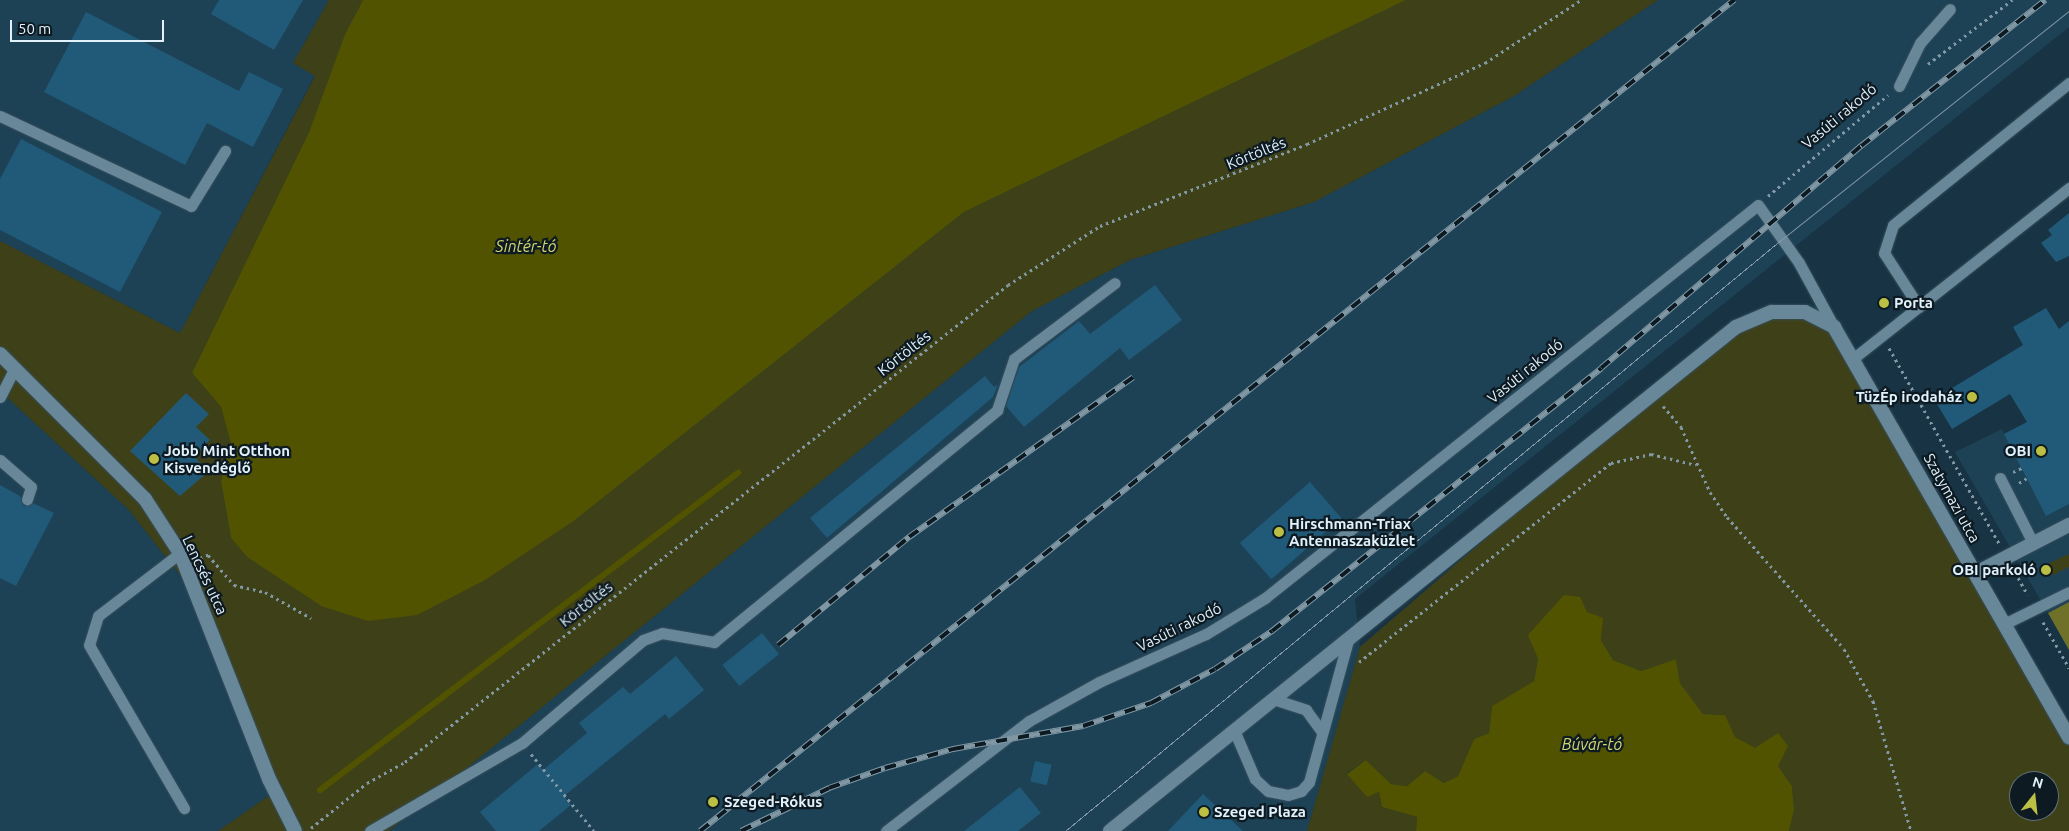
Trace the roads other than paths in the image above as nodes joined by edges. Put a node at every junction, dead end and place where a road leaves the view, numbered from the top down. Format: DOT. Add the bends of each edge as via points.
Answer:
graph roads {
  1 [pos="1950,9"];
  2 [pos="2069,83"];
  3 [pos="1899,86"];
  4 [pos="0,116"];
  5 [pos="225,151"];
  6 [pos="2069,188"];
  7 [pos="1115,283"];
  8 [pos="1919,307"];
  9 [pos="1834,326"];
  10 [pos="0,354"];
  11 [pos="1855,357"];
  12 [pos="14,368"];
  13 [pos="0,397"];
  14 [pos="0,460"];
  15 [pos="2000,478"];
  16 [pos="27,499"];
  17 [pos="2069,524"];
  18 [pos="2034,543"];
  19 [pos="183,559"];
  20 [pos="1976,573"];
  21 [pos="2069,592"];
  22 [pos="2004,624"];
  23 [pos="1348,640"];
  24 [pos="1273,699"];
  25 [pos="1234,730"];
  26 [pos="1322,732"];
  27 [pos="2069,738"];
  28 [pos="184,808"];
  29 [pos="295,831"];
  30 [pos="370,831"];
  31 [pos="886,831"];
  32 [pos="1110,831"];
  1 -- 3 [label="lane" via="1920,44"];
  2 -- 8 [label="lane" via="1893,225 1884,254"];
  4 -- 5 [label="lane" via="191,206"];
  6 -- 8 [label="lane"];
  7 -- 30 [label="lane" via="1014,359 997,410 714,642 662,633 643,640 522,742"];
  8 -- 11 [label="lane"];
  9 -- 11 [label="street, Szatymazi utca"];
  9 -- 23 [label="street" via="1805,312 1772,312 1753,317"];
  9 -- 31 [label="lane, Vasúti rakodó" via="1799,263 1758,204 1265,598 1206,634 1099,682 1029,721"];
  10 -- 12 [label="street, Lencsés utca"];
  11 -- 20 [label="street, Szatymazi utca"];
  12 -- 13 [label="lane"];
  12 -- 19 [label="street, Lencsés utca" via="145,499"];
  14 -- 16 [label="lane" via="31,487"];
  15 -- 18 [label="lane"];
  17 -- 18 [label="street"];
  18 -- 20 [label="street"];
  19 -- 28 [label="lane" via="98,616 89,645"];
  19 -- 29 [label="street, Lencsés utca" via="269,778"];
  20 -- 22 [label="street, Szatymazi utca"];
  21 -- 22 [label="lane"];
  22 -- 27 [label="street, Szatymazi utca"];
  23 -- 24 [label="street"];
  23 -- 26 [label="lane"];
  24 -- 25 [label="street"];
  24 -- 26 [label="lane" via="1306,710"];
  25 -- 26 [label="lane" via="1255,779 1268,791 1288,795 1309,782"];
  25 -- 32 [label="street"];
}
